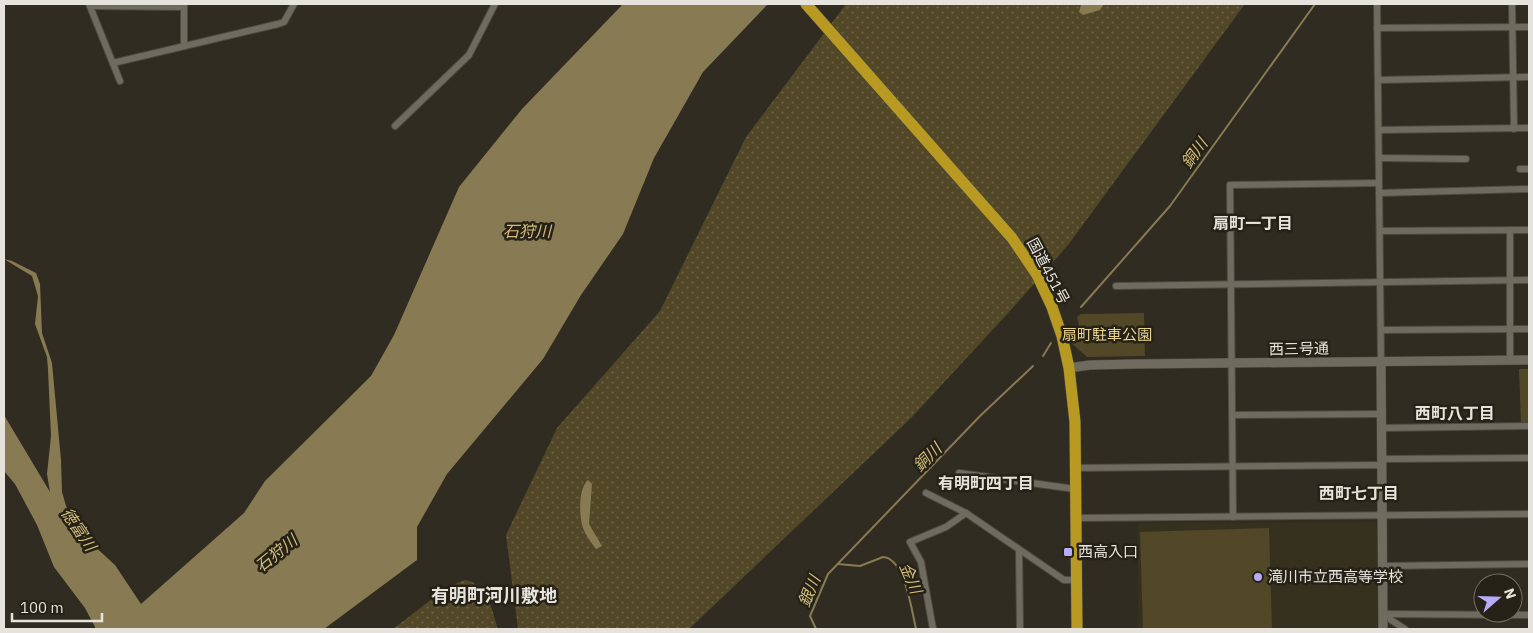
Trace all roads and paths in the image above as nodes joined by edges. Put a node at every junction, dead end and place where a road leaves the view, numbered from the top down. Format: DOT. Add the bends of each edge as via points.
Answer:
graph roads {
  1 [pos="294,4"];
  2 [pos="495,4"];
  3 [pos="806,4"];
  4 [pos="1377,4"];
  5 [pos="1512,4"];
  6 [pos="90,5"];
  7 [pos="184,5"];
  8 [pos="1529,27"];
  9 [pos="1378,28"];
  10 [pos="1512,28"];
  11 [pos="184,46"];
  12 [pos="113,63"];
  13 [pos="1513,77"];
  14 [pos="1529,77"];
  15 [pos="120,80"];
  16 [pos="1378,80"];
  17 [pos="395,126"];
  18 [pos="1514,128"];
  19 [pos="1529,128"];
  20 [pos="1379,130"];
  21 [pos="1379,158"];
  22 [pos="1466,159"];
  23 [pos="1520,169"];
  24 [pos="1529,169"];
  25 [pos="1379,182"];
  26 [pos="1529,189"];
  27 [pos="1379,193"];
  28 [pos="1510,230"];
  29 [pos="1529,230"];
  30 [pos="1380,232"];
  31 [pos="1509,280"];
  32 [pos="1529,280"];
  33 [pos="1381,283"];
  34 [pos="1230,285"];
  35 [pos="1116,286"];
  36 [pos="1510,329"];
  37 [pos="1529,329"];
  38 [pos="1381,330"];
  39 [pos="1510,360"];
  40 [pos="1529,360"];
  41 [pos="1381,362"];
  42 [pos="1231,364"];
  43 [pos="1069,368"];
  44 [pos="1382,414"];
  45 [pos="1232,415"];
  46 [pos="1529,426"];
  47 [pos="1382,428"];
  48 [pos="1529,458"];
  49 [pos="1382,462"];
  50 [pos="1232,466"];
  51 [pos="1075,468"];
  52 [pos="960,473"];
  53 [pos="1075,489"];
  54 [pos="926,493"];
  55 [pos="966,513"];
  56 [pos="1529,514"];
  57 [pos="1382,515"];
  58 [pos="1233,517"];
  59 [pos="1076,518"];
  60 [pos="1018,550"];
  61 [pos="1529,564"];
  62 [pos="1382,566"];
  63 [pos="1076,580"];
  64 [pos="1385,614"];
  65 [pos="1529,615"];
  66 [pos="933,629"];
  67 [pos="1020,629"];
  68 [pos="1076,629"];
  69 [pos="1383,629"];
  70 [pos="1405,629"];
  1 -- 11 [label="street" via="284,22"];
  2 -- 17 [label="street" via="469,56"];
  3 -- 43 [label="highway, 国道451号" via="1012,238 1046,296 1062,336"];
  4 -- 9 [label="street"];
  5 -- 10 [label="street"];
  6 -- 7 [label="street"];
  6 -- 12 [label="street"];
  7 -- 11 [label="street"];
  8 -- 10 [label="street"];
  9 -- 10 [label="street"];
  9 -- 16 [label="street"];
  10 -- 13 [label="street"];
  11 -- 12 [label="street"];
  12 -- 15 [label="street"];
  13 -- 14 [label="street"];
  13 -- 16 [label="street"];
  13 -- 18 [label="street"];
  16 -- 20 [label="street"];
  18 -- 19 [label="street"];
  18 -- 20 [label="street"];
  20 -- 21 [label="street"];
  21 -- 22 [label="street"];
  21 -- 25 [label="street"];
  23 -- 24 [label="street"];
  25 -- 27 [label="street"];
  25 -- 34 [label="street" via="1230,185"];
  26 -- 27 [label="street"];
  27 -- 30 [label="street"];
  28 -- 29 [label="street"];
  28 -- 30 [label="street"];
  28 -- 31 [label="street"];
  30 -- 33 [label="street"];
  31 -- 32 [label="street"];
  31 -- 33 [label="street"];
  31 -- 36 [label="street"];
  33 -- 34 [label="street"];
  33 -- 38 [label="street"];
  34 -- 35 [label="street"];
  34 -- 42 [label="street"];
  36 -- 37 [label="street"];
  36 -- 38 [label="street"];
  36 -- 39 [label="street"];
  38 -- 41 [label="street"];
  39 -- 40 [label="street, 西三号通"];
  39 -- 41 [label="street, 西三号通"];
  41 -- 42 [label="street, 西三号通"];
  41 -- 44 [label="street"];
  42 -- 43 [label="street, 西三号通"];
  42 -- 45 [label="street"];
  43 -- 51 [label="highway, 国道451号" via="1075,422"];
  44 -- 45 [label="street"];
  44 -- 47 [label="street"];
  45 -- 50 [label="street"];
  46 -- 47 [label="street"];
  47 -- 49 [label="street"];
  48 -- 49 [label="street"];
  49 -- 50 [label="street"];
  49 -- 57 [label="street"];
  50 -- 51 [label="street"];
  50 -- 58 [label="street"];
  51 -- 53 [label="highway, 国道451号"];
  52 -- 53 [label="street"];
  53 -- 59 [label="highway, 国道451号"];
  54 -- 55 [label="street"];
  55 -- 60 [label="street"];
  55 -- 66 [label="street" via="946,527 910,542 921,562"];
  56 -- 57 [label="street"];
  57 -- 58 [label="street"];
  57 -- 62 [label="street"];
  58 -- 59 [label="street"];
  59 -- 63 [label="highway, 国道451号"];
  60 -- 63 [label="street" via="1064,580"];
  60 -- 67 [label="street"];
  61 -- 62 [label="street"];
  62 -- 64 [label="street"];
  63 -- 68 [label="highway, 国道451号"];
  64 -- 65 [label="street"];
  64 -- 69 [label="street"];
  64 -- 70 [label="street"];
}
